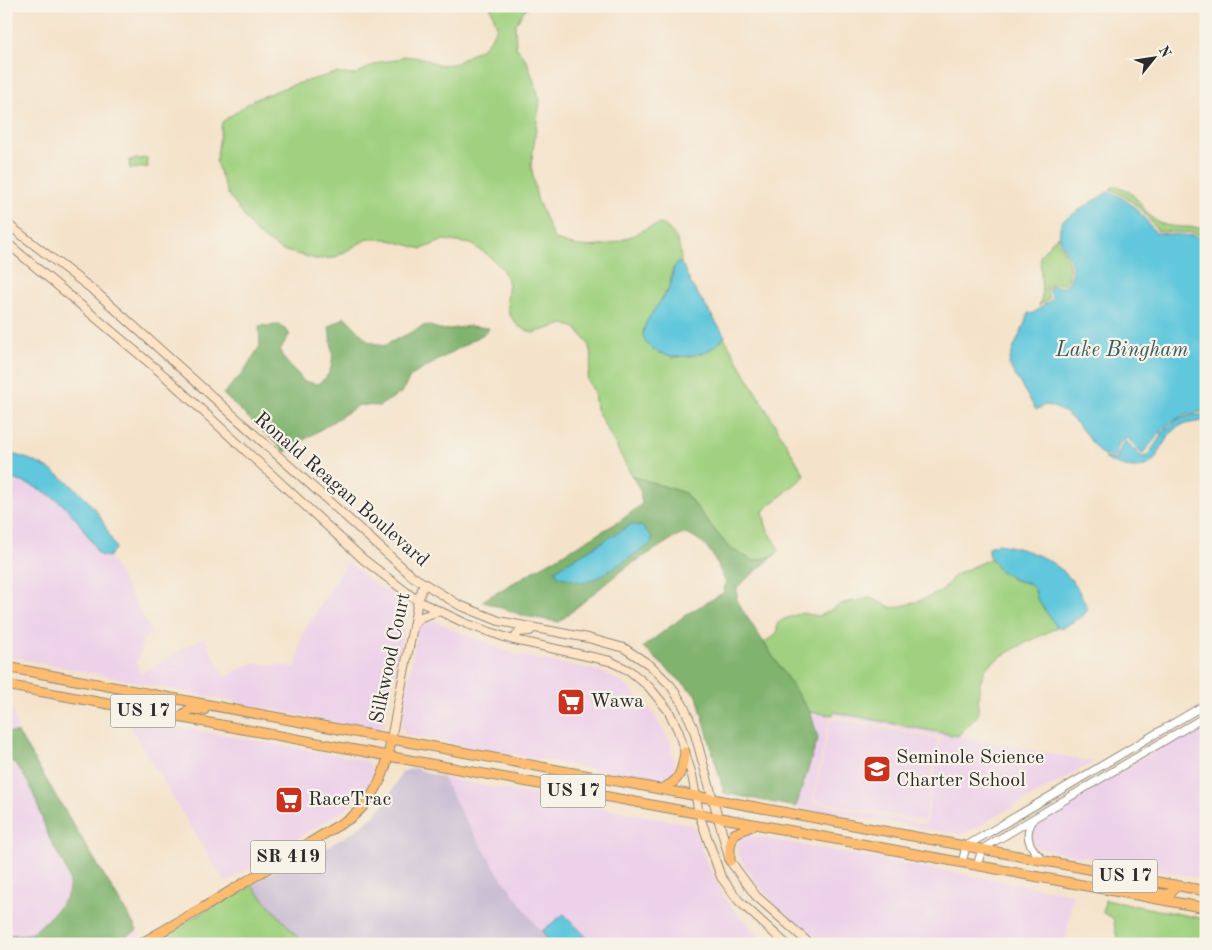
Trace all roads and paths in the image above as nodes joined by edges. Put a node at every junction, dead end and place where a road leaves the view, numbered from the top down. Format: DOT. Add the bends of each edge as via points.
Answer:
graph roads {
  1 [pos="6,223"];
  2 [pos="6,242"];
  3 [pos="424,583"];
  4 [pos="418,601"];
  5 [pos="439,611"];
  6 [pos="413,626"];
  7 [pos="565,633"];
  8 [pos="514,639"];
  9 [pos="6,667"];
  10 [pos="6,685"];
  11 [pos="1206,704"];
  12 [pos="237,712"];
  13 [pos="1206,716"];
  14 [pos="180,718"];
  15 [pos="391,739"];
  16 [pos="684,752"];
  17 [pos="389,755"];
  18 [pos="599,778"];
  19 [pos="1072,782"];
  20 [pos="565,789"];
  21 [pos="659,790"];
  22 [pos="1078,792"];
  23 [pos="697,796"];
  24 [pos="713,800"];
  25 [pos="699,814"];
  26 [pos="716,816"];
  27 [pos="1033,819"];
  28 [pos="757,824"];
  29 [pos="966,846"];
  30 [pos="982,849"];
  31 [pos="730,861"];
  32 [pos="1045,861"];
  33 [pos="962,863"];
  34 [pos="977,866"];
  35 [pos="1176,885"];
  36 [pos="1102,889"];
  37 [pos="1206,890"];
  38 [pos="1206,908"];
  39 [pos="140,944"];
  40 [pos="786,944"];
  41 [pos="810,944"];
  1 -- 3 [label="main road, Ronald Reagan Boulevard" via="97,293 302,480 402,568"];
  2 -- 4 [label="main road, Ronald Reagan Boulevard" via="166,377 363,559"];
  3 -- 4 [label="main road, Silkwood Court"];
  3 -- 7 [label="main road, Ronald Reagan Boulevard" via="459,605 499,621"];
  4 -- 5 [label="main road, Ronald Reagan Boulevard"];
  4 -- 6 [label="main road, Silkwood Court"];
  5 -- 6 [label="main road" via="421,617"];
  5 -- 8 [label="main road, Ronald Reagan Boulevard"];
  6 -- 15 [label="main road, Silkwood Court"];
  7 -- 8 [label="main road" via="524,631 516,633"];
  7 -- 24 [label="main road, Ronald Reagan Boulevard" via="624,648 650,665 671,686 693,727"];
  8 -- 16 [label="main road, Ronald Reagan Boulevard" via="593,656 630,671 649,686 668,710"];
  9 -- 12 [label="main road, US 17"];
  10 -- 14 [label="main road, US 17"];
  11 -- 19 [label="street"];
  12 -- 14 [label="main road" via="233,715 191,709"];
  12 -- 15 [label="main road, US 17"];
  13 -- 22 [label="street"];
  14 -- 17 [label="main road, US 17"];
  15 -- 17 [label="main road, SR 419"];
  15 -- 18 [label="main road, US 17"];
  16 -- 21 [label="main road" via="681,775"];
  16 -- 23 [label="main road, Ronald Reagan Boulevard"];
  17 -- 20 [label="main road, US 17"];
  17 -- 39 [label="main road, SR 419" via="376,791 352,817"];
  18 -- 20 [label="main road" via="592,786 569,781"];
  18 -- 21 [label="main road, US 17"];
  19 -- 22 [label="street"];
  19 -- 29 [label="street"];
  20 -- 25 [label="main road, US 17"];
  21 -- 23 [label="main road, US 17"];
  22 -- 27 [label="street"];
  23 -- 24 [label="main road, US 17"];
  23 -- 25 [label="main road, Ronald Reagan Boulevard"];
  24 -- 26 [label="main road, Ronald Reagan Boulevard"];
  24 -- 29 [label="main road, US 17"];
  25 -- 26 [label="main road, US 17"];
  25 -- 40 [label="main road, Ronald Reagan Boulevard" via="721,877 739,901"];
  26 -- 28 [label="main road, US 17"];
  26 -- 31 [label="main road, Ronald Reagan Boulevard"];
  27 -- 30 [label="street"];
  27 -- 32 [label="street" via="1028,839 1036,854"];
  28 -- 31 [label="main road" via="734,834"];
  28 -- 33 [label="main road, US 17"];
  29 -- 30 [label="main road, US 17"];
  29 -- 33 [label="street"];
  30 -- 32 [label="main road, US 17"];
  30 -- 34 [label="street"];
  31 -- 41 [label="main road, Ronald Reagan Boulevard" via="756,896"];
  32 -- 35 [label="main road, US 17"];
  33 -- 34 [label="main road, US 17"];
  34 -- 36 [label="main road, US 17"];
  35 -- 36 [label="main road" via="1170,894 1117,887"];
  35 -- 37 [label="main road, US 17"];
  36 -- 38 [label="main road, US 17"];
}
